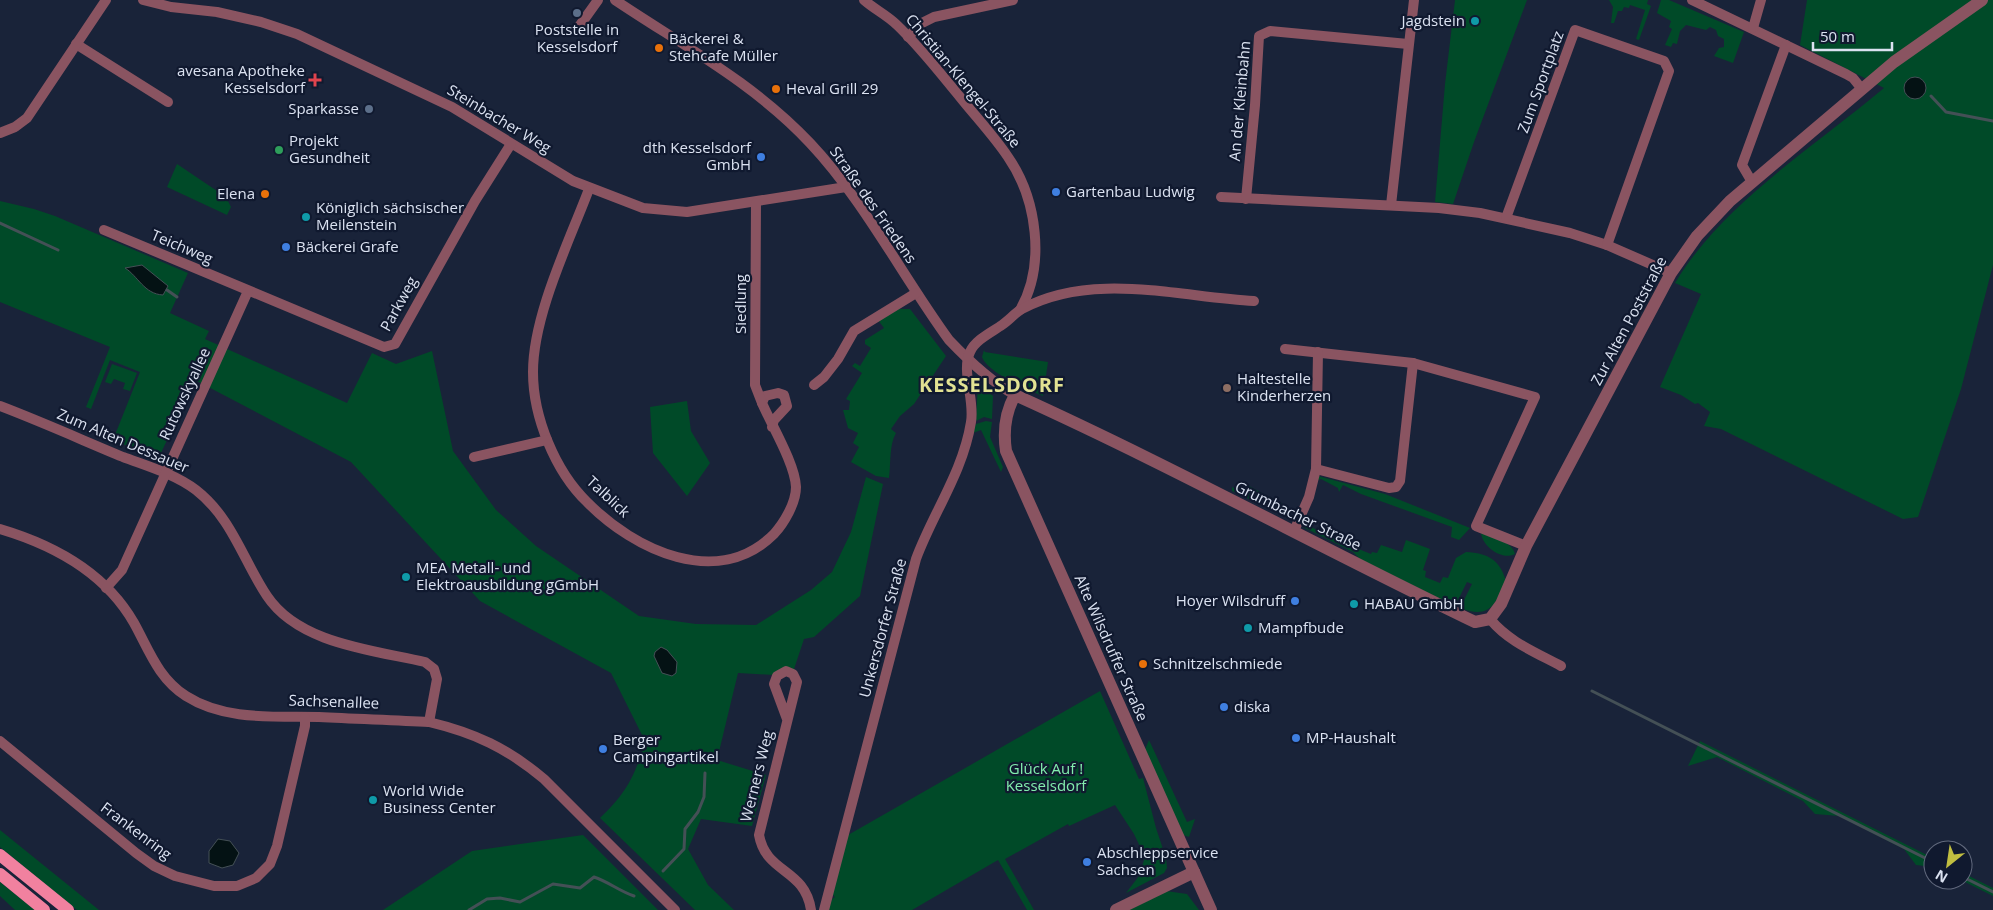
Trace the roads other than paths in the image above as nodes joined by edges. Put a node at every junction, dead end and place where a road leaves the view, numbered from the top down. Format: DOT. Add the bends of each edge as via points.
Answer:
graph roads {
  1 [pos="106,0"];
  2 [pos="143,0"];
  3 [pos="598,0"];
  4 [pos="615,0"];
  5 [pos="864,0"];
  6 [pos="1013,0"];
  7 [pos="1414,0"];
  8 [pos="1692,0"];
  9 [pos="1762,0"];
  10 [pos="1982,0"];
  11 [pos="578,28"];
  12 [pos="1753,28"];
  13 [pos="908,37"];
  14 [pos="76,44"];
  15 [pos="1408,44"];
  16 [pos="1786,44"];
  17 [pos="1861,88"];
  18 [pos="168,102"];
  19 [pos="0,133"];
  20 [pos="511,144"];
  21 [pos="1752,182"];
  22 [pos="846,187"];
  23 [pos="589,189"];
  24 [pos="1221,197"];
  25 [pos="1246,199"];
  26 [pos="756,203"];
  27 [pos="1391,205"];
  28 [pos="1506,218"];
  29 [pos="104,230"];
  30 [pos="1606,245"];
  31 [pos="1671,273"];
  32 [pos="248,291"];
  33 [pos="916,293"];
  34 [pos="1254,301"];
  35 [pos="1020,310"];
  36 [pos="1285,349"];
  37 [pos="1318,352"];
  38 [pos="967,359"];
  39 [pos="1413,363"];
  40 [pos="814,385"];
  41 [pos="1015,395"];
  42 [pos="762,403"];
  43 [pos="0,406"];
  44 [pos="772,427"];
  45 [pos="547,440"];
  46 [pos="474,457"];
  47 [pos="1316,469"];
  48 [pos="164,473"];
  49 [pos="0,529"];
  50 [pos="1294,531"];
  51 [pos="1526,546"];
  52 [pos="106,588"];
  53 [pos="1490,619"];
  54 [pos="1561,666"];
  55 [pos="304,717"];
  56 [pos="787,719"];
  57 [pos="429,722"];
  58 [pos="0,741"];
  59 [pos="0,855"];
  60 [pos="1194,872"];
  61 [pos="0,874"];
  62 [pos="44,910"];
  63 [pos="68,910"];
  64 [pos="675,910"];
  65 [pos="811,910"];
  66 [pos="824,910"];
  67 [pos="1116,910"];
  68 [pos="1211,910"];
  1 -- 14 [label="street"];
  2 -- 20 [label="street, Steinbacher Weg" via="217,12 297,34 452,108"];
  3 -- 11 [label="street"];
  4 -- 22 [label="street, Straße des Friedens" via="748,88 798,131"];
  5 -- 13 [label="street, Christian-Klengel-Straße" via="886,15"];
  6 -- 13 [label="street" via="934,17 922,23"];
  7 -- 15 [label="street"];
  8 -- 12 [label="street"];
  9 -- 12 [label="street"];
  10 -- 17 [label="street, Zur Alten Poststraße"];
  12 -- 16 [label="street"];
  13 -- 35 [label="street, Christian-Klengel-Straße" via="1008,158 1019,178 1034,228 1035,258 1030,290"];
  14 -- 18 [label="street"];
  14 -- 19 [label="street" via="27,118"];
  15 -- 25 [label="street, An der Kleinbahn" via="1270,31 1259,36"];
  15 -- 27 [label="street"];
  16 -- 17 [label="street" via="1850,75"];
  16 -- 21 [label="street" via="1742,165"];
  17 -- 21 [label="street, Zur Alten Poststraße"];
  20 -- 23 [label="street, Steinbacher Weg"];
  20 -- 32 [label="street, Parkweg" via="475,201 395,344 384,347"];
  21 -- 31 [label="street, Zur Alten Poststraße" via="1708,223"];
  22 -- 26 [label="street, Steinbacher Weg"];
  22 -- 33 [label="street, Straße des Friedens"];
  23 -- 26 [label="street, Steinbacher Weg" via="643,208 661,210 686,212"];
  23 -- 45 [label="street, Talblick" via="546,303 533,364 537,406"];
  24 -- 25 [label="street"];
  25 -- 27 [label="street"];
  26 -- 42 [label="street, Siedlung" via="756,385"];
  27 -- 28 [label="street"];
  28 -- 30 [label="street" via="1558,229"];
  28 -- 30 [label="street, Zum Sportplatz" via="1575,30 1664,61 1669,71"];
  29 -- 32 [label="street, Teichweg"];
  30 -- 31 [label="street"];
  31 -- 51 [label="street, Zur Alten Poststraße"];
  32 -- 48 [label="street, Rutowskyallee"];
  33 -- 38 [label="street, Straße des Friedens" via="949,340"];
  33 -- 40 [label="street" via="854,330 838,359"];
  34 -- 35 [label="street, Christian-Klengel-Straße" via="1131,289 1083,290 1043,299"];
  35 -- 38 [label="street, Christian-Klengel-Straße" via="971,349"];
  36 -- 37 [label="street"];
  37 -- 39 [label="street"];
  37 -- 47 [label="street"];
  38 -- 41 [label="street, Straße des Friedens"];
  38 -- 66 [label="street, Unkersdorfer Straße" via="971,422 948,491 916,559"];
  39 -- 47 [label="street" via="1401,474 1396,487 1389,488"];
  39 -- 51 [label="street" via="1535,397 1476,526"];
  41 -- 50 [label="street, Grumbacher Straße"];
  41 -- 60 [label="street, Alte Wilsdruffer Straße" via="1005,423 1006,451"];
  42 -- 44 [label="street, Talblick"];
  42 -- 44 [label="street" via="765,396 778,393 787,400 786,408 774,420"];
  43 -- 48 [label="street, Zum Alten Dessauer"];
  44 -- 45 [label="street, Talblick" via="794,476 796,489 790,509 781,527 751,553 711,562 687,560 662,552 619,529 581,495"];
  45 -- 46 [label="street"];
  47 -- 50 [label="street" via="1309,497"];
  48 -- 52 [label="street, Rutowskyallee" via="122,570"];
  48 -- 57 [label="street, Zum Alten Dessauer" via="194,489 223,517 267,595 288,619 324,638 425,662 434,669 437,679"];
  49 -- 52 [label="street, Sachsenallee" via="61,552"];
  50 -- 53 [label="street, Grumbacher Straße" via="1475,622"];
  51 -- 53 [label="street, Zur Alten Poststraße" via="1501,604"];
  52 -- 55 [label="street, Sachsenallee" via="132,620 155,665 169,683 186,696 222,712"];
  53 -- 54 [label="street" via="1512,640"];
  55 -- 57 [label="street, Sachsenallee"];
  55 -- 58 [label="street, Frankenring" via="305,726 270,864 256,878 237,886 214,886 192,881 154,866"];
  56 -- 65 [label="street, Werners Weg" via="759,835 768,858 804,886"];
  57 -- 64 [label="street, Sachsenallee" via="478,736 525,763 544,778"];
  59 -- 63 [label="main road"];
  60 -- 67 [label="street"];
  60 -- 68 [label="street, Alte Wilsdruffer Straße"];
  61 -- 62 [label="main road"];
}
